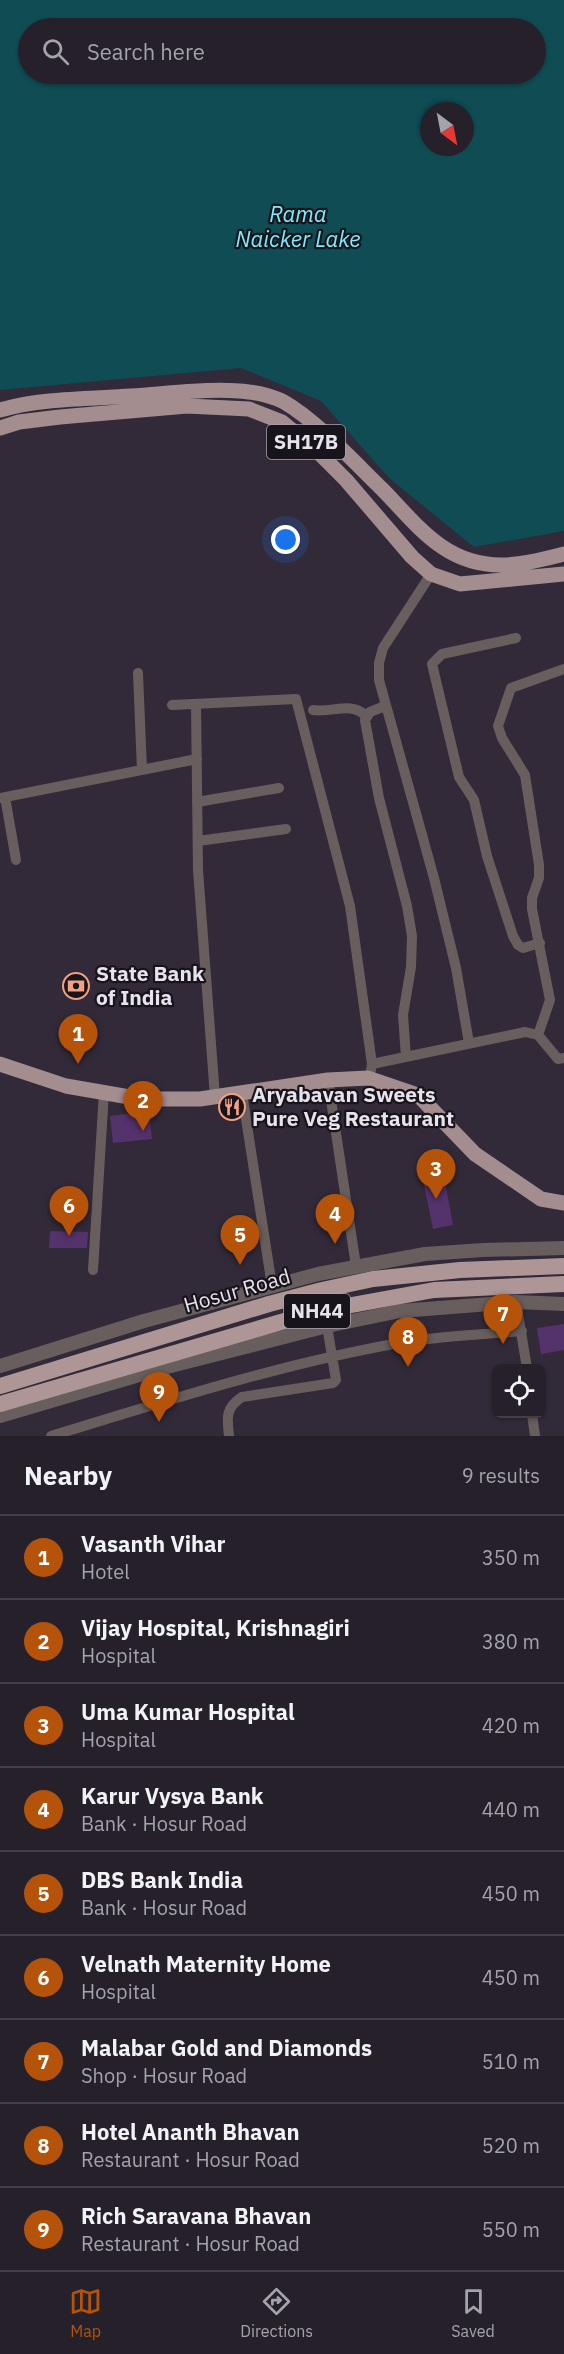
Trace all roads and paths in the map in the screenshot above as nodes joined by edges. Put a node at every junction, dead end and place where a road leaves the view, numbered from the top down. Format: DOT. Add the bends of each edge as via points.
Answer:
graph roads {
  1 [pos="0,410"];
  2 [pos="0,428"];
  3 [pos="564,554"];
  4 [pos="430,574"];
  5 [pos="564,574"];
  6 [pos="516,638"];
  7 [pos="564,669"];
  8 [pos="138,673"];
  9 [pos="196,704"];
  10 [pos="172,705"];
  11 [pos="385,706"];
  12 [pos="313,710"];
  13 [pos="366,716"];
  14 [pos="197,759"];
  15 [pos="142,770"];
  16 [pos="279,788"];
  17 [pos="2,797"];
  18 [pos="197,802"];
  19 [pos="286,829"];
  20 [pos="198,841"];
  21 [pos="16,860"];
  22 [pos="540,943"];
  23 [pos="538,1035"];
  24 [pos="469,1043"];
  25 [pos="406,1057"];
  26 [pos="564,1059"];
  27 [pos="0,1064"];
  28 [pos="370,1071"];
  29 [pos="328,1080"];
  30 [pos="104,1092"];
  31 [pos="242,1093"];
  32 [pos="215,1097"];
  33 [pos="564,1203"];
  34 [pos="564,1248"];
  35 [pos="356,1266"];
  36 [pos="564,1266"];
  37 [pos="93,1270"];
  38 [pos="564,1284"];
  39 [pos="272,1286"];
  40 [pos="516,1302"];
  41 [pos="564,1304"];
  42 [pos="327,1326"];
  43 [pos="522,1331"];
  44 [pos="332,1357"];
  45 [pos="526,1364"];
  46 [pos="0,1366"];
  47 [pos="163,1368"];
  48 [pos="0,1386"];
  49 [pos="169,1400"];
  50 [pos="0,1404"];
  51 [pos="0,1416"];
  52 [pos="533,1418"];
  53 [pos="51,1436"];
  54 [pos="229,1436"];
  55 [pos="535,1436"];
  1 -- 3 [label="main road, SH17B" via="32,403 249,392 283,401 330,439 441,548 462,558 502,565"];
  2 -- 4 [label="main road, SH17B" via="60,417 187,406 249,409 282,422 315,449"];
  4 -- 5 [label="main road, SH17B" via="460,584"];
  4 -- 11 [label="street" via="383,648 379,680"];
  6 -- 22 [label="street" via="442,654 432,664 459,777 474,800 513,936 523,948"];
  7 -- 22 [label="street" via="511,688 498,726 525,775 538,854 538,878 532,898"];
  8 -- 15 [label="street"];
  9 -- 10 [label="street"];
  9 -- 14 [label="street"];
  9 -- 28 [label="street" via="296,699 350,906"];
  11 -- 13 [label="street"];
  11 -- 24 [label="street" via="434,878"];
  12 -- 13 [label="street" via="350,708"];
  13 -- 25 [label="street" via="379,798 412,936 403,1015"];
  14 -- 15 [label="street"];
  14 -- 18 [label="street"];
  15 -- 17 [label="street"];
  16 -- 18 [label="street"];
  17 -- 21 [label="street"];
  18 -- 20 [label="street"];
  19 -- 20 [label="street"];
  20 -- 32 [label="street"];
  22 -- 23 [label="street" via="550,1000"];
  23 -- 24 [label="street" via="525,1032"];
  23 -- 26 [label="street" via="558,1059"];
  24 -- 25 [label="street"];
  25 -- 28 [label="street"];
  27 -- 30 [label="main road" via="66,1086"];
  28 -- 29 [label="main road"];
  28 -- 33 [label="main road" via="418,1095 475,1154 541,1199"];
  29 -- 31 [label="main road"];
  29 -- 35 [label="street"];
  30 -- 32 [label="main road" via="141,1099"];
  30 -- 37 [label="street"];
  31 -- 32 [label="main road"];
  31 -- 39 [label="street"];
  34 -- 35 [label="street" via="425,1254"];
  35 -- 39 [label="street"];
  36 -- 48 [label="highway, Hosur Road / NH44" via="460,1270 373,1279 269,1304"];
  38 -- 50 [label="highway, Hosur Road / NH44" via="434,1290 318,1311"];
  39 -- 46 [label="street"];
  40 -- 41 [label="street"];
  40 -- 42 [label="street" via="400,1311"];
  40 -- 43 [label="street"];
  42 -- 44 [label="street"];
  42 -- 47 [label="street"];
  43 -- 44 [label="street" via="403,1342"];
  43 -- 45 [label="street"];
  44 -- 49 [label="street"];
  44 -- 54 [label="street" via="336,1374 333,1383 242,1397 232,1403 227,1418"];
  47 -- 49 [label="street"];
  47 -- 51 [label="street"];
  49 -- 53 [label="street"];
  52 -- 55 [label="street"];
}
